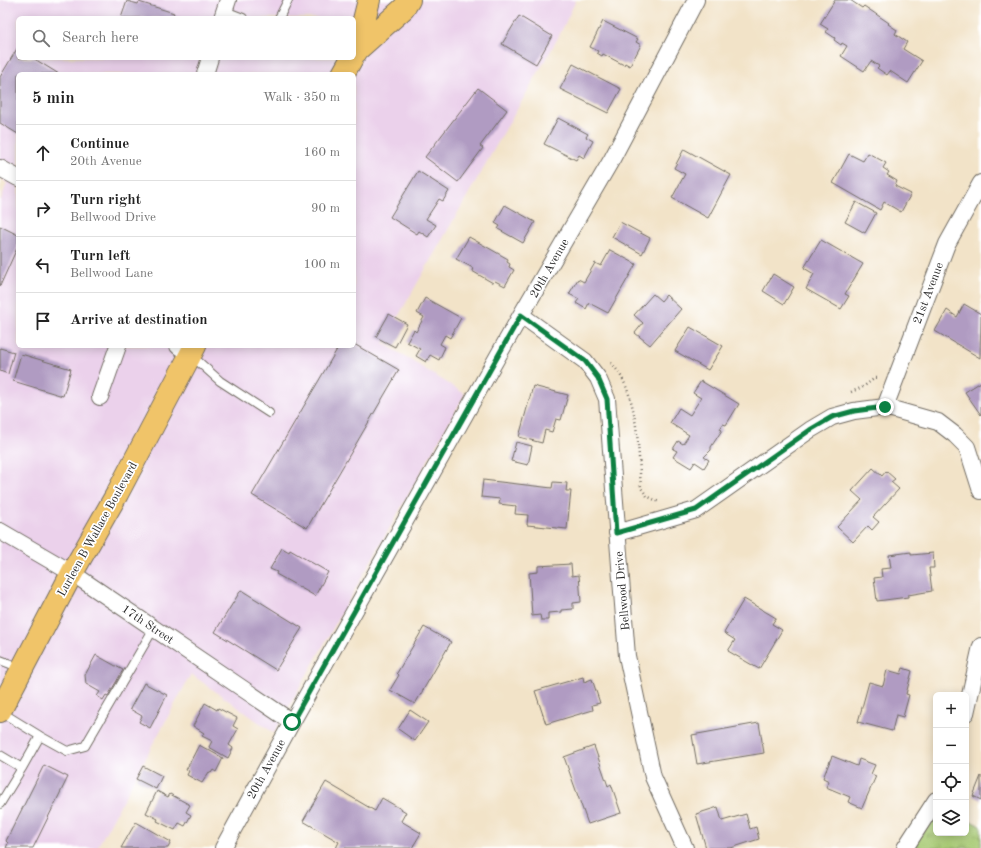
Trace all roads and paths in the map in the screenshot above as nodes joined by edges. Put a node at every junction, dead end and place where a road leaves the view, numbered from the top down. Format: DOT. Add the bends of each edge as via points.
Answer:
graph roads {
  1 [pos="288,0"];
  2 [pos="369,0"];
  3 [pos="409,0"];
  4 [pos="696,0"];
  5 [pos="225,10"];
  6 [pos="238,16"];
  7 [pos="280,16"];
  8 [pos="356,47"];
  9 [pos="356,52"];
  10 [pos="209,60"];
  11 [pos="351,60"];
  12 [pos="205,72"];
  13 [pos="345,72"];
  14 [pos="0,168"];
  15 [pos="16,177"];
  16 [pos="981,183"];
  17 [pos="521,315"];
  18 [pos="117,348"];
  19 [pos="188,349"];
  20 [pos="607,359"];
  21 [pos="896,378"];
  22 [pos="850,392"];
  23 [pos="100,397"];
  24 [pos="885,407"];
  25 [pos="269,413"];
  26 [pos="981,491"];
  27 [pos="664,502"];
  28 [pos="0,531"];
  29 [pos="616,533"];
  30 [pos="72,573"];
  31 [pos="154,628"];
  32 [pos="981,646"];
  33 [pos="0,660"];
  34 [pos="22,669"];
  35 [pos="969,700"];
  36 [pos="0,711"];
  37 [pos="292,722"];
  38 [pos="40,736"];
  39 [pos="0,755"];
  40 [pos="22,768"];
  41 [pos="0,804"];
  42 [pos="933,805"];
  43 [pos="222,848"];
  44 [pos="685,848"];
  45 [pos="905,848"];
  1 -- 7 [label="lane"];
  2 -- 8 [label="highway"];
  3 -- 9 [label="highway" via="404,8"];
  4 -- 17 [label="street, 20th Avenue" via="612,160"];
  5 -- 6 [label="lane"];
  10 -- 12 [label="street"];
  11 -- 13 [label="highway"];
  14 -- 15 [label="street"];
  16 -- 21 [label="street, 21st Avenue" via="947,244"];
  17 -- 29 [label="street, Bellwood Drive" via="585,361 598,378 607,399"];
  17 -- 37 [label="street, 20th Avenue"];
  18 -- 23 [label="street"];
  19 -- 25 [label="lane" via="220,381"];
  19 -- 30 [label="highway, Lurleen B Wallace Boulevard" via="117,494"];
  20 -- 27 [label="path" via="616,368 628,391 635,421 640,488 647,496"];
  21 -- 22 [label="path" via="875,378"];
  21 -- 24 [label="street, 21st Avenue"];
  24 -- 26 [label="street" via="938,422 955,435 967,447"];
  24 -- 29 [label="street" via="832,417 696,510"];
  28 -- 30 [label="street, 17th Street"];
  29 -- 44 [label="street, Bellwood Drive" via="627,656 653,777"];
  30 -- 31 [label="street, 17th Street"];
  30 -- 34 [label="highway, Lurleen B Wallace Boulevard"];
  31 -- 37 [label="street, 17th Street"];
  31 -- 38 [label="lane" via="85,746 67,751"];
  32 -- 35 [label="street"];
  33 -- 34 [label="lane"];
  34 -- 36 [label="highway, Lurleen B Wallace Boulevard"];
  36 -- 38 [label="lane"];
  37 -- 43 [label="street, 20th Avenue"];
  38 -- 40 [label="lane"];
  39 -- 40 [label="lane"];
  40 -- 41 [label="lane"];
  42 -- 45 [label="street"];
}
